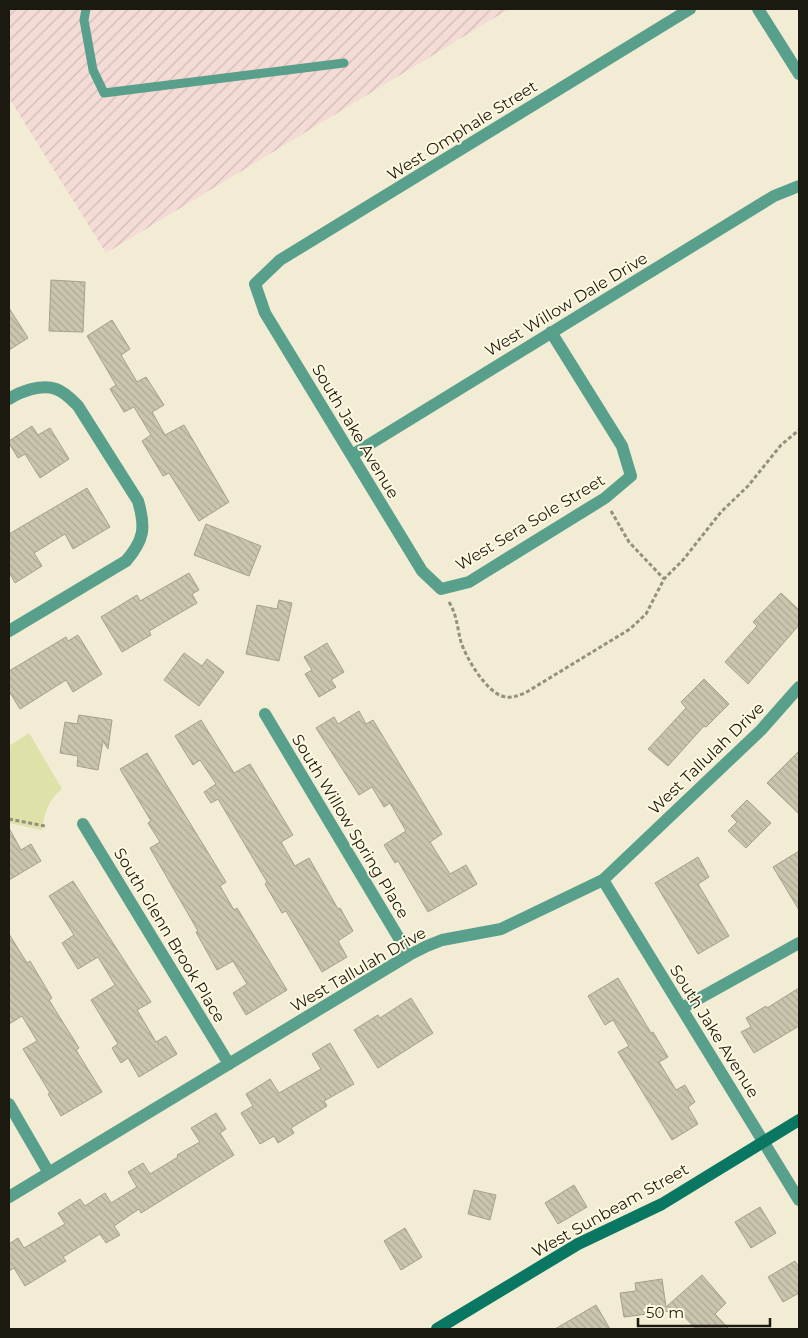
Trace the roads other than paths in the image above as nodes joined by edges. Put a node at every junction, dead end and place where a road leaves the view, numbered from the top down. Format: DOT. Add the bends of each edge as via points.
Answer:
graph roads {
  1 [pos="86,9"];
  2 [pos="690,9"];
  3 [pos="758,9"];
  4 [pos="344,63"];
  5 [pos="799,74"];
  6 [pos="799,186"];
  7 [pos="254,284"];
  8 [pos="551,332"];
  9 [pos="9,399"];
  10 [pos="352,455"];
  11 [pos="441,589"];
  12 [pos="9,631"];
  13 [pos="799,687"];
  14 [pos="265,714"];
  15 [pos="83,824"];
  16 [pos="603,880"];
  17 [pos="799,943"];
  18 [pos="409,955"];
  19 [pos="682,1008"];
  20 [pos="229,1064"];
  21 [pos="9,1104"];
  22 [pos="799,1120"];
  23 [pos="764,1141"];
  24 [pos="49,1173"];
  25 [pos="9,1198"];
  26 [pos="799,1200"];
  27 [pos="437,1329"];
  1 -- 4 [label="lane" via="84,20 93,70 104,93"];
  2 -- 7 [label="street, West Omphale Street" via="280,260"];
  3 -- 5 [label="street"];
  6 -- 8 [label="street, West Willow Dale Drive" via="774,196"];
  7 -- 10 [label="street, South Jake Avenue" via="265,313"];
  8 -- 10 [label="street, West Willow Dale Drive"];
  8 -- 11 [label="street, West Sera Sole Street" via="622,446 631,476 605,498 469,582"];
  9 -- 12 [label="street" via="20,392 39,388 55,388 68,396 78,406 138,502 143,532 137,548 126,561"];
  10 -- 11 [label="street, South Jake Avenue" via="422,572"];
  13 -- 16 [label="street, West Tallulah Drive" via="761,730"];
  14 -- 18 [label="street, South Willow Spring Place"];
  15 -- 20 [label="street, South Glenn Brook Place"];
  16 -- 18 [label="street, West Tallulah Drive" via="501,929 442,940"];
  16 -- 19 [label="street, South Jake Avenue"];
  17 -- 19 [label="street"];
  18 -- 20 [label="street, West Tallulah Drive"];
  19 -- 23 [label="street, South Jake Avenue"];
  20 -- 24 [label="street, West Tallulah Drive"];
  21 -- 24 [label="street"];
  22 -- 23 [label="street, West Sunbeam Street"];
  23 -- 26 [label="street, South Jake Avenue"];
  23 -- 27 [label="street, West Sunbeam Street" via="662,1204 578,1244"];
  24 -- 25 [label="street, West Tallulah Drive"];
}
